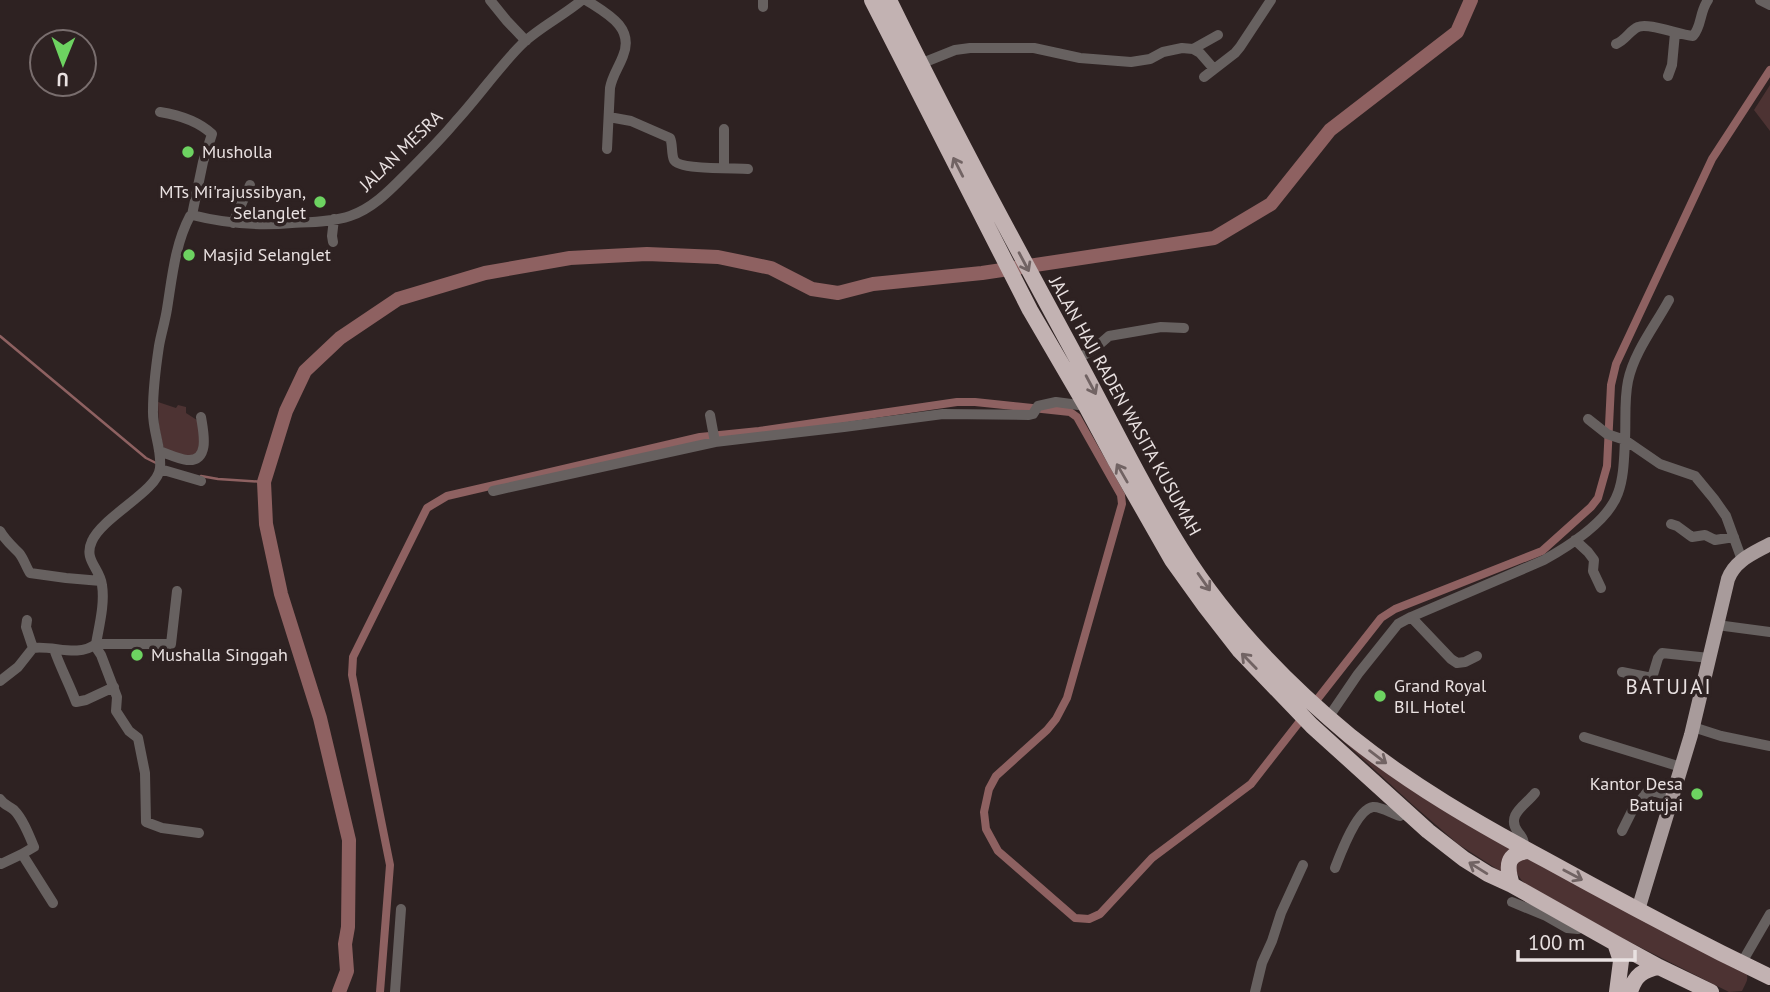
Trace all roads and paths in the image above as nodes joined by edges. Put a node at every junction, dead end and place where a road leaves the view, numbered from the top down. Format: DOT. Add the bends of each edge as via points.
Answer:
graph roads {
  1 [pos="491,0"];
  2 [pos="584,0"];
  3 [pos="872,0"];
  4 [pos="889,0"];
  5 [pos="1272,0"];
  6 [pos="1708,0"];
  7 [pos="1760,0"];
  8 [pos="1770,5"];
  9 [pos="1675,33"];
  10 [pos="1218,35"];
  11 [pos="526,41"];
  12 [pos="1616,44"];
  13 [pos="1193,49"];
  14 [pos="920,64"];
  15 [pos="1214,69"];
  16 [pos="1668,76"];
  17 [pos="1204,77"];
  18 [pos="160,112"];
  19 [pos="609,117"];
  20 [pos="724,129"];
  21 [pos="607,149"];
  22 [pos="724,167"];
  23 [pos="748,169"];
  24 [pos="250,185"];
  25 [pos="192,215"];
  26 [pos="334,219"];
  27 [pos="233,223"];
  28 [pos="995,225"];
  29 [pos="333,242"];
  30 [pos="1669,300"];
  31 [pos="1184,328"];
  32 [pos="1077,359"];
  33 [pos="1086,406"];
  34 [pos="710,415"];
  35 [pos="201,417"];
  36 [pos="1588,419"];
  37 [pos="1623,439"];
  38 [pos="714,441"];
  39 [pos="160,460"];
  40 [pos="201,481"];
  41 [pos="493,491"];
  42 [pos="1671,524"];
  43 [pos="0,531"];
  44 [pos="1734,537"];
  45 [pos="1575,540"];
  46 [pos="1770,544"];
  47 [pos="1177,556"];
  48 [pos="1742,560"];
  49 [pos="102,581"];
  50 [pos="1601,588"];
  51 [pos="177,591"];
  52 [pos="1411,617"];
  53 [pos="27,620"];
  54 [pos="1717,625"];
  55 [pos="1770,632"];
  56 [pos="95,645"];
  57 [pos="33,648"];
  58 [pos="54,649"];
  59 [pos="1477,656"];
  60 [pos="1709,658"];
  61 [pos="1622,672"];
  62 [pos="0,681"];
  63 [pos="114,687"];
  64 [pos="1301,704"];
  65 [pos="1327,716"];
  66 [pos="1693,727"];
  67 [pos="1584,737"];
  68 [pos="1770,746"];
  69 [pos="1681,767"];
  70 [pos="1535,793"];
  71 [pos="1672,797"];
  72 [pos="0,799"];
  73 [pos="1407,811"];
  74 [pos="1622,831"];
  75 [pos="199,833"];
  76 [pos="1526,850"];
  77 [pos="22,854"];
  78 [pos="0,863"];
  79 [pos="1303,865"];
  80 [pos="1335,868"];
  81 [pos="1512,884"];
  82 [pos="1512,902"];
  83 [pos="53,903"];
  84 [pos="401,909"];
  85 [pos="1638,910"];
  86 [pos="1770,914"];
  87 [pos="1583,925"];
  88 [pos="1615,943"];
  89 [pos="1741,964"];
  90 [pos="1659,967"];
  91 [pos="1767,976"];
  92 [pos="395,992"];
  93 [pos="1255,992"];
  94 [pos="1617,992"];
  95 [pos="1630,992"];
  96 [pos="1712,992"];
  97 [pos="1765,992"];
  1 -- 11 [label="street"];
  2 -- 11 [label="street, JALAN MESRA"];
  2 -- 19 [label="street" via="618,21 625,34 625,50 610,88"];
  28 -- 3 [label="highway, JALAN HAJI RADEN WASITA KUSUMAH, one-way"];
  4 -- 14 [label="highway, JALAN HAJI RADEN WASITA KUSUMAH"];
  5 -- 15 [label="street" via="1235,53"];
  6 -- 9 [label="street" via="1696,33"];
  7 -- 8 [label="street"];
  9 -- 12 [label="street" via="1638,26"];
  9 -- 16 [label="street"];
  10 -- 13 [label="street"];
  11 -- 26 [label="street, JALAN MESRA" via="390,190 367,208"];
  13 -- 14 [label="street" via="1130,62 1034,48 970,48"];
  13 -- 15 [label="street"];
  14 -- 28 [label="highway, JALAN HAJI RADEN WASITA KUSUMAH"];
  15 -- 17 [label="street"];
  18 -- 25 [label="street" via="185,118 212,134"];
  19 -- 21 [label="street"];
  19 -- 22 [label="street" via="670,138 679,164"];
  20 -- 22 [label="street"];
  22 -- 23 [label="street"];
  24 -- 27 [label="street"];
  25 -- 27 [label="street, JALAN MESRA"];
  25 -- 39 [label="street" via="179,241 159,347 153,408"];
  26 -- 27 [label="street, JALAN MESRA" via="258,226"];
  26 -- 29 [label="street"];
  28 -- 32 [label="highway, JALAN HAJI RADEN WASITA KUSUMAH, one-way"];
  28 -- 33 [label="highway, JALAN HAJI RADEN WASITA KUSUMAH" via="1030,310"];
  30 -- 37 [label="street" via="1629,377"];
  31 -- 32 [label="street" via="1109,336"];
  32 -- 47 [label="highway, JALAN HAJI RADEN WASITA KUSUMAH, one-way"];
  33 -- 38 [label="street" via="1056,402 1025,416 943,414"];
  47 -- 33 [label="highway, JALAN HAJI RADEN WASITA KUSUMAH, one-way"];
  34 -- 38 [label="street"];
  35 -- 39 [label="street" via="204,450 200,455"];
  36 -- 37 [label="street" via="1607,434"];
  37 -- 44 [label="street" via="1660,464 1695,476 1726,516"];
  37 -- 45 [label="street" via="1618,494 1608,512"];
  38 -- 41 [label="street"];
  39 -- 40 [label="street"];
  39 -- 49 [label="street" via="158,475 149,487 92,540 90,558"];
  42 -- 44 [label="street" via="1692,537"];
  43 -- 49 [label="street" via="30,573"];
  44 -- 48 [label="street"];
  45 -- 50 [label="street" via="1592,556"];
  45 -- 52 [label="street" via="1544,560"];
  46 -- 48 [label="main road"];
  47 -- 64 [label="highway, JALAN HAJI RADEN WASITA KUSUMAH" via="1277,669"];
  48 -- 54 [label="main road" via="1731,571"];
  49 -- 56 [label="street"];
  51 -- 56 [label="street" via="171,644"];
  52 -- 59 [label="street" via="1457,663"];
  52 -- 65 [label="street" via="1398,624"];
  53 -- 57 [label="street"];
  54 -- 55 [label="street"];
  54 -- 60 [label="main road"];
  56 -- 58 [label="street" via="77,651"];
  56 -- 63 [label="street"];
  57 -- 58 [label="street"];
  57 -- 62 [label="street"];
  58 -- 63 [label="street" via="76,702"];
  60 -- 61 [label="street" via="1662,653 1652,678"];
  60 -- 66 [label="main road"];
  63 -- 75 [label="street" via="116,711 138,738 145,773 146,822"];
  64 -- 65 [label="highway, JALAN HAJI RADEN WASITA KUSUMAH"];
  64 -- 73 [label="highway, JALAN HAJI RADEN WASITA KUSUMAH" via="1312,726"];
  65 -- 76 [label="highway, JALAN HAJI RADEN WASITA KUSUMAH, one-way" via="1431,794"];
  66 -- 68 [label="street"];
  66 -- 69 [label="main road"];
  67 -- 69 [label="street"];
  69 -- 71 [label="main road"];
  70 -- 76 [label="street" via="1514,817"];
  71 -- 74 [label="street" via="1647,792"];
  71 -- 85 [label="main road"];
  72 -- 77 [label="street" via="14,810 34,847"];
  73 -- 80 [label="street" via="1400,816 1378,807 1366,810"];
  81 -- 73 [label="highway, JALAN HAJI RADEN WASITA KUSUMAH, one-way" via="1464,859"];
  76 -- 81 [label="highway" via="1509,863"];
  76 -- 85 [label="highway, JALAN HAJI RADEN WASITA KUSUMAH, one-way"];
  77 -- 78 [label="street"];
  77 -- 83 [label="street"];
  79 -- 93 [label="street" via="1262,963"];
  81 -- 87 [label="highway, JALAN HAJI RADEN WASITA KUSUMAH"];
  82 -- 87 [label="street" via="1567,928"];
  84 -- 92 [label="street"];
  85 -- 89 [label="highway, JALAN HAJI RADEN WASITA KUSUMAH"];
  86 -- 89 [label="street"];
  87 -- 88 [label="highway, JALAN HAJI RADEN WASITA KUSUMAH"];
  88 -- 90 [label="highway, JALAN HAJI RADEN WASITA KUSUMAH"];
  88 -- 94 [label="highway" via="1621,961"];
  89 -- 91 [label="highway, JALAN HAJI RADEN WASITA KUSUMAH"];
  90 -- 95 [label="highway" via="1644,970"];
  90 -- 96 [label="highway, JALAN HAJI RADEN WASITA KUSUMAH"];
  91 -- 97 [label="highway"];
}
